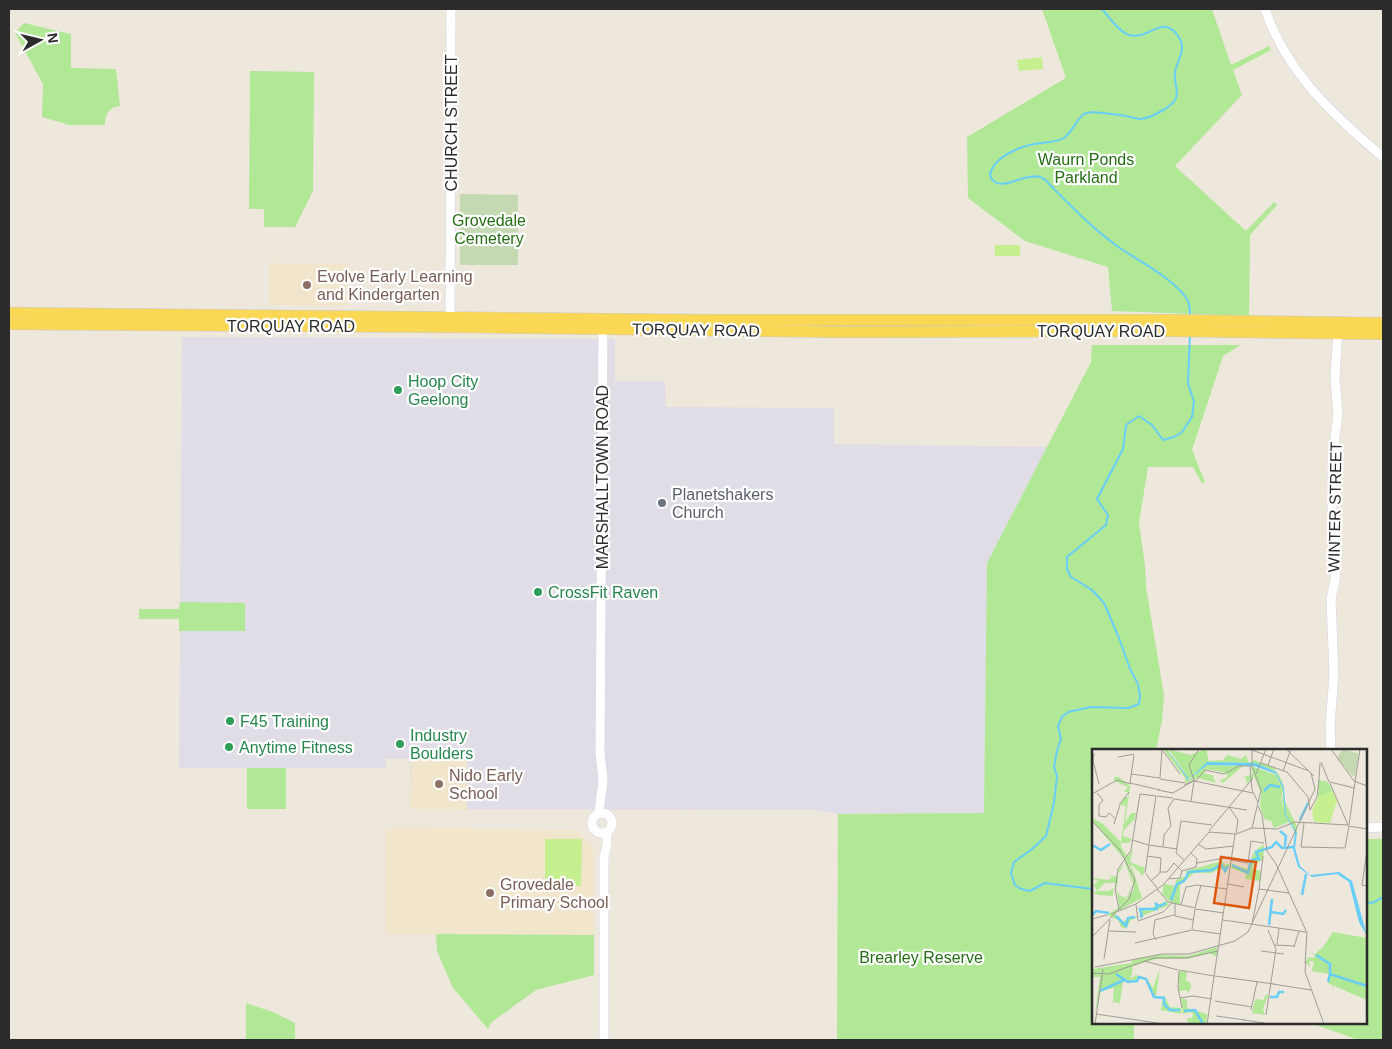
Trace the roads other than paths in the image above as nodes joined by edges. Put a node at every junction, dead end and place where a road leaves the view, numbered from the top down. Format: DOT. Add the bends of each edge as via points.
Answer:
graph roads {
  1 [pos="451,9"];
  2 [pos="1265,9"];
  3 [pos="1383,157"];
  4 [pos="9,313"];
  5 [pos="450,322"];
  6 [pos="1383,323"];
  7 [pos="9,324"];
  8 [pos="603,324"];
  9 [pos="1338,328"];
  10 [pos="1383,334"];
  11 [pos="1331,749"];
  12 [pos="603,814"];
  13 [pos="1383,827"];
  14 [pos="1367,828"];
  15 [pos="603,832"];
  16 [pos="604,1040"];
  1 -- 5 [label="street, CHURCH STREET"];
  2 -- 3 [label="street" via="1280,44 1300,76"];
  4 -- 5 [label="main road, TORQUAY ROAD"];
  5 -- 7 [label="main road, TORQUAY ROAD"];
  5 -- 8 [label="main road, TORQUAY ROAD"];
  6 -- 9 [label="main road, TORQUAY ROAD"];
  8 -- 9 [label="main road, TORQUAY ROAD" via="834,332 1174,326"];
  8 -- 12 [label="street, MARSHALLTOWN ROAD" via="600,720"];
  9 -- 10 [label="main road, TORQUAY ROAD"];
  9 -- 11 [label="street, WINTER STREET" via="1335,378 1338,414 1332,462 1332,511 1337,551 1331,599 1334,674"];
  12 -- 15 [label="street, MARSHALLTOWN ROAD" via="612,822 610,830"];
  12 -- 15 [label="street, MARSHALLTOWN ROAD" via="596,815 592,826"];
  13 -- 14 [label="street"];
  15 -- 16 [label="street, MARSHALLTOWN ROAD" via="600,844 604,858"];
}
